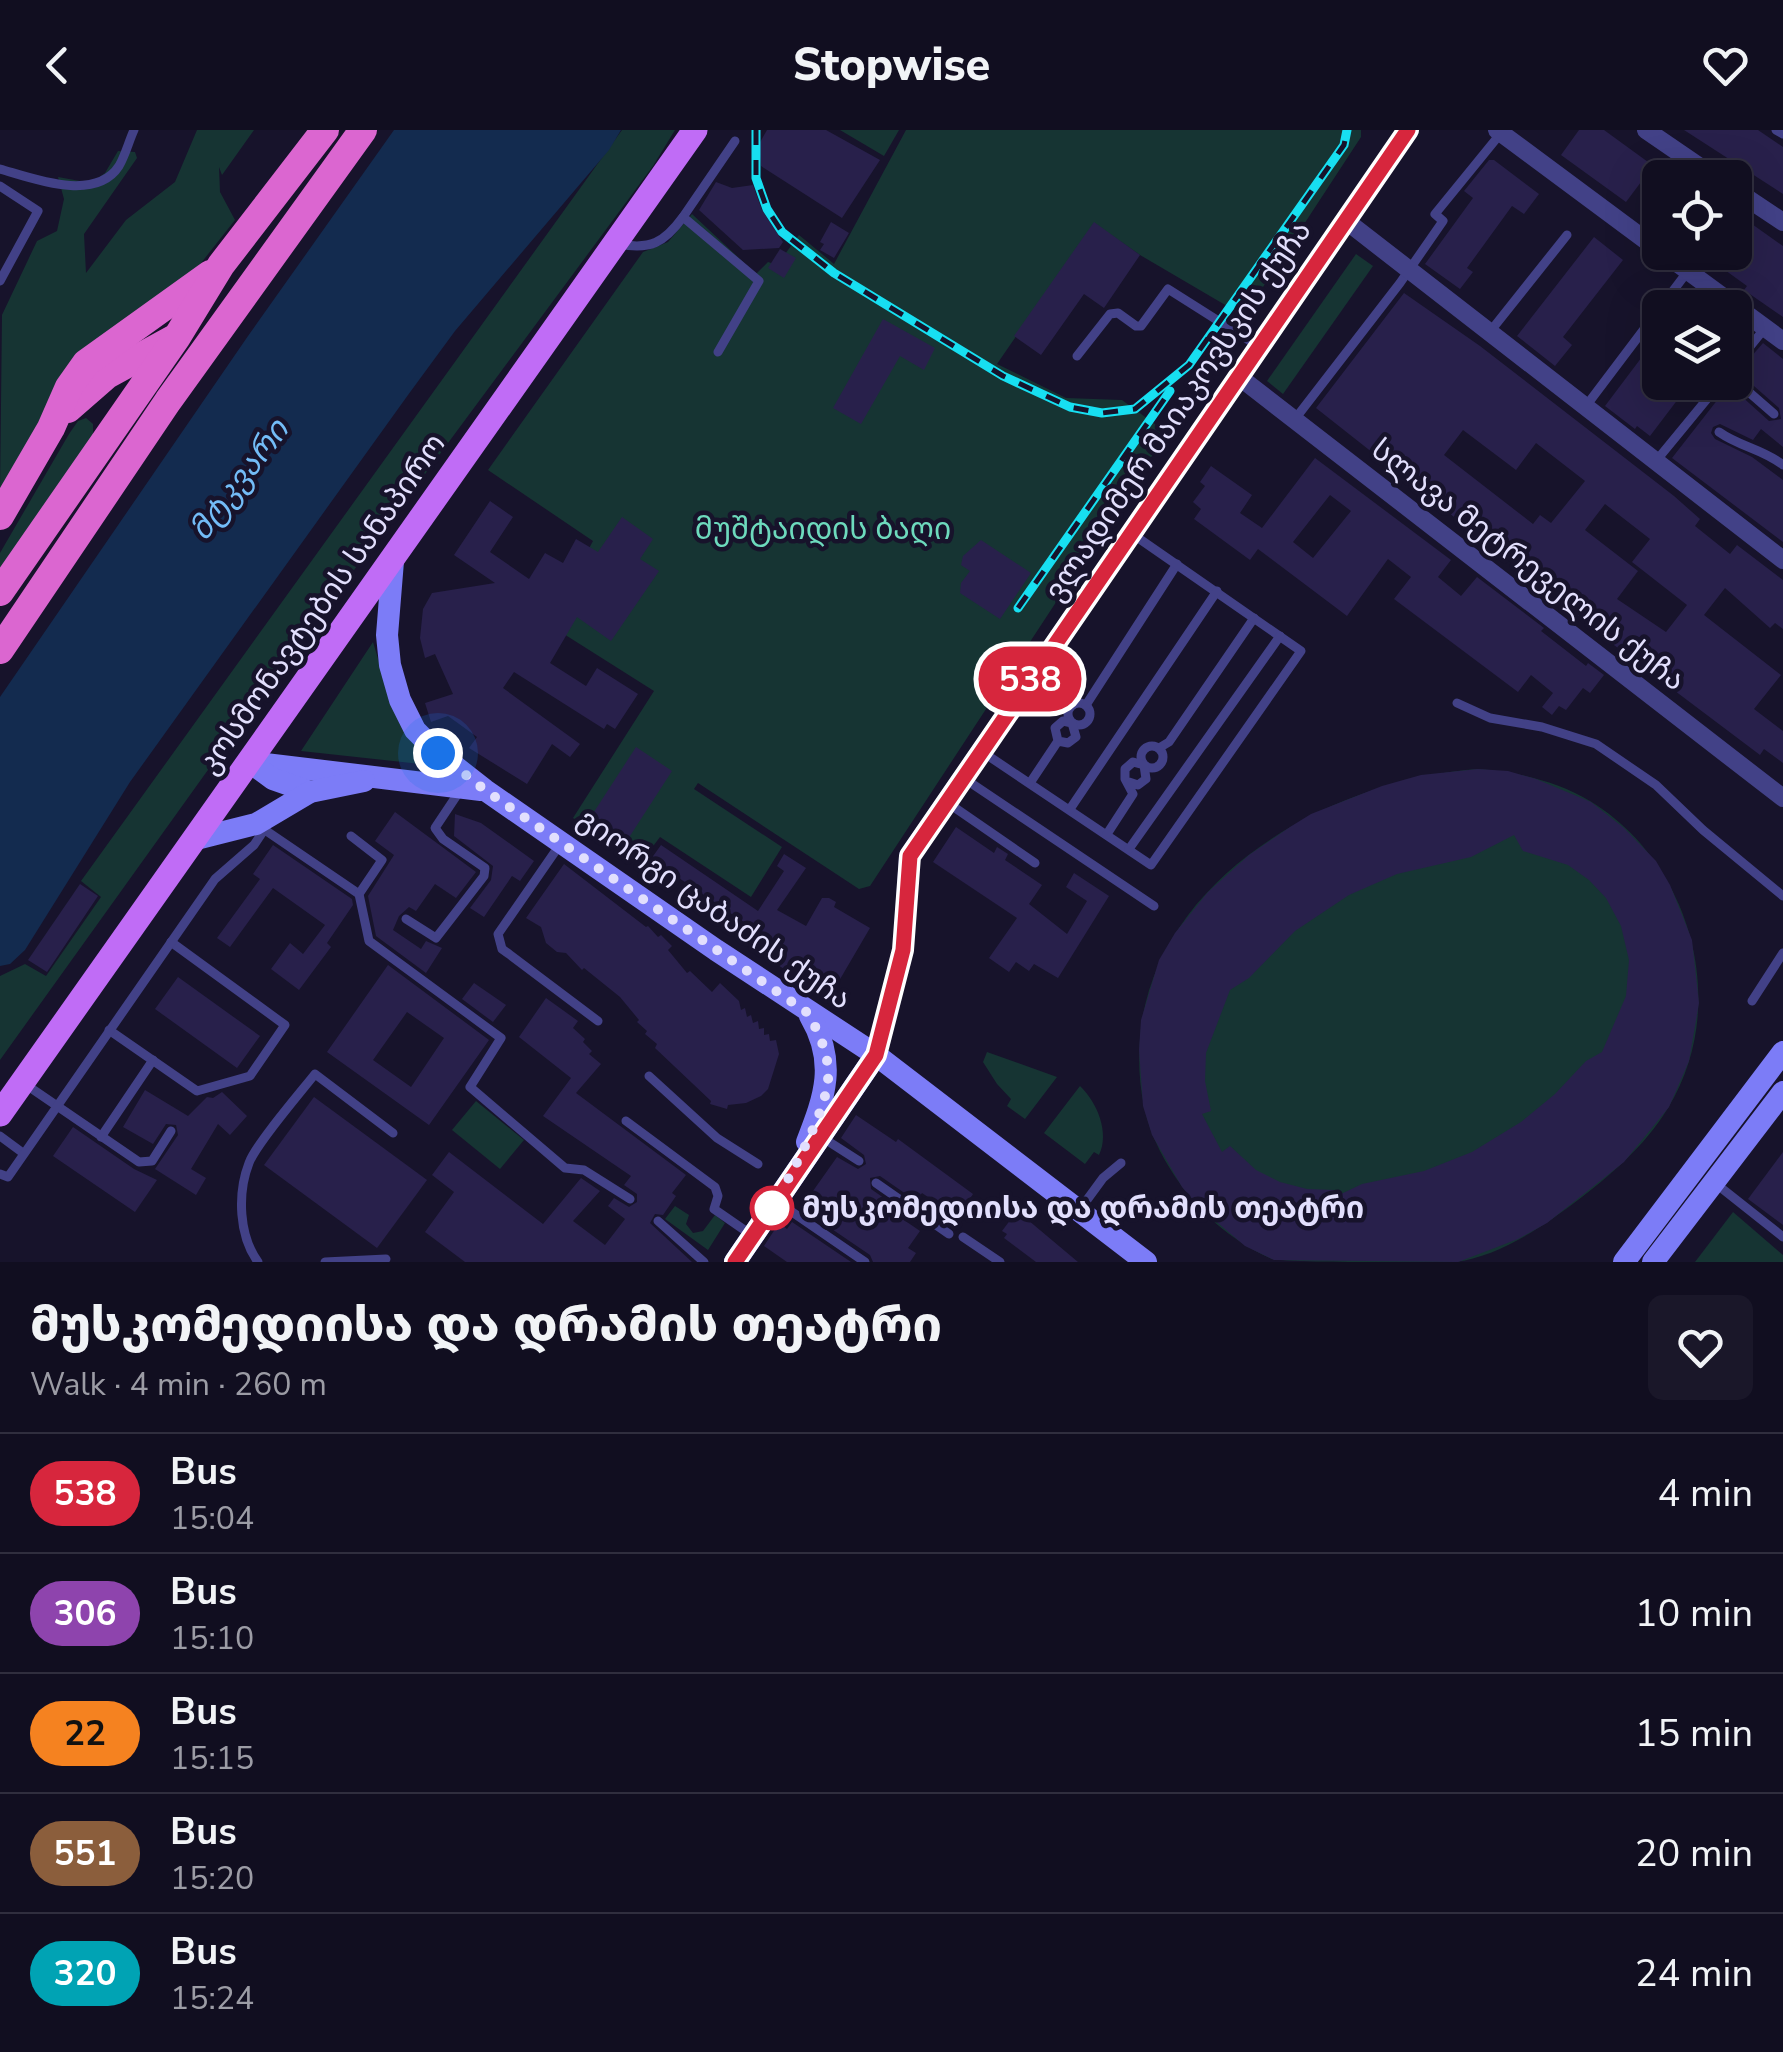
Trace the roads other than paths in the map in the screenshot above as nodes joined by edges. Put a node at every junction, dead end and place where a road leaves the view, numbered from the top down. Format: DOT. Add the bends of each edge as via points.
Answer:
graph roads {
  1 [pos="134,130"];
  2 [pos="345,130"];
  3 [pos="363,130"];
  4 [pos="696,130"];
  5 [pos="1408,130"];
  6 [pos="1646,130"];
  7 [pos="1776,130"];
  8 [pos="1499,132"];
  9 [pos="320,134"];
  10 [pos="1783,134"];
  11 [pos="735,142"];
  12 [pos="1690,160"];
  13 [pos="0,169"];
  14 [pos="326,180"];
  15 [pos="0,186"];
  16 [pos="1752,201"];
  17 [pos="683,217"];
  18 [pos="1345,220"];
  19 [pos="1783,222"];
  20 [pos="1567,235"];
  21 [pos="1642,238"];
  22 [pos="616,244"];
  23 [pos="221,265"];
  24 [pos="1408,270"];
  25 [pos="1688,271"];
  26 [pos="0,281"];
  27 [pos="1674,290"];
  28 [pos="234,308"];
  29 [pos="1765,328"];
  30 [pos="1642,332"];
  31 [pos="1489,333"];
  32 [pos="177,338"];
  33 [pos="1783,341"];
  34 [pos="1752,344"];
  35 [pos="1258,346"];
  36 [pos="718,352"];
  37 [pos="1078,356"];
  38 [pos="1238,376"];
  39 [pos="1752,395"];
  40 [pos="1705,400"];
  41 [pos="1586,407"];
  42 [pos="1774,414"];
  43 [pos="1295,419"];
  44 [pos="57,421"];
  45 [pos="1719,432"];
  46 [pos="109,435"];
  47 [pos="1655,462"];
  48 [pos="1783,466"];
  49 [pos="0,516"];
  50 [pos="1130,532"];
  51 [pos="1783,560"];
  52 [pos="394,561"];
  53 [pos="1178,564"];
  54 [pos="1217,591"];
  55 [pos="0,592"];
  56 [pos="1254,618"];
  57 [pos="1280,636"];
  58 [pos="0,650"];
  59 [pos="1457,703"];
  60 [pos="981,751"];
  61 [pos="250,762"];
  62 [pos="1144,764"];
  63 [pos="306,767"];
  64 [pos="387,776"];
  65 [pos="963,777"];
  66 [pos="1129,782"];
  67 [pos="1030,783"];
  68 [pos="474,788"];
  69 [pos="310,792"];
  70 [pos="1783,798"];
  71 [pos="946,802"];
  72 [pos="1070,810"];
  73 [pos="268,823"];
  74 [pos="1108,834"];
  75 [pos="352,836"];
  76 [pos="196,839"];
  77 [pos="562,841"];
  78 [pos="1129,849"];
  79 [pos="1035,862"];
  80 [pos="360,894"];
  81 [pos="1783,896"];
  82 [pos="1154,906"];
  83 [pos="406,919"];
  84 [pos="171,942"];
  85 [pos="1783,953"];
  86 [pos="1752,1001"];
  87 [pos="808,1013"];
  88 [pos="598,1021"];
  89 [pos="109,1030"];
  90 [pos="1783,1052"];
  91 [pos="876,1055"];
  92 [pos="153,1060"];
  93 [pos="649,1076"];
  94 [pos="22,1082"];
  95 [pos="1783,1092"];
  96 [pos="56,1105"];
  97 [pos="0,1114"];
  98 [pos="626,1120"];
  99 [pos="171,1132"];
  100 [pos="392,1133"];
  101 [pos="0,1136"];
  102 [pos="101,1136"];
  103 [pos="821,1136"];
  104 [pos="23,1153"];
  105 [pos="859,1161"];
  106 [pos="1121,1163"];
  107 [pos="758,1164"];
  108 [pos="0,1174"];
  109 [pos="1714,1182"];
  110 [pos="876,1183"];
  111 [pos="630,1199"];
  112 [pos="777,1202"];
  113 [pos="1079,1210"];
  114 [pos="658,1221"];
  115 [pos="949,1234"];
  116 [pos="753,1236"];
  117 [pos="964,1237"];
  118 [pos="1783,1237"];
  119 [pos="984,1258"];
  120 [pos="386,1259"];
  121 [pos="258,1262"];
  122 [pos="325,1262"];
  123 [pos="704,1262"];
  124 [pos="735,1262"];
  125 [pos="865,1262"];
  126 [pos="1000,1262"];
  127 [pos="1146,1262"];
  128 [pos="1624,1262"];
  129 [pos="1653,1262"];
  1 -- 13 [label="lane" via="118,168 95,183 52,182"];
  2 -- 14 [label="highway"];
  3 -- 14 [label="highway"];
  4 -- 22 [label="main road, კოსმონავტების სანაპირო"];
  5 -- 18 [label="street, ვლადიმერ მაიაკოვსკის ქუჩა"];
  6 -- 12 [label="street"];
  7 -- 10 [label="lane"];
  8 -- 21 [label="street"];
  8 -- 24 [label="lane" via="1435,214 1443,221"];
  9 -- 23 [label="highway"];
  11 -- 17 [label="lane"];
  14 -- 28 [label="highway"];
  15 -- 26 [label="lane" via="38,212"];
  16 -- 19 [label="street"];
  17 -- 22 [label="lane" via="656,244"];
  17 -- 36 [label="lane" via="759,281"];
  18 -- 24 [label="street"];
  18 -- 35 [label="street, ვლადიმერ მაიაკოვსკის ქუჩა"];
  20 -- 31 [label="lane"];
  22 -- 52 [label="main road, კოსმონავტების სანაპირო"];
  23 -- 32 [label="highway"];
  23 -- 44 [label="highway" via="86,363"];
  24 -- 31 [label="street"];
  24 -- 43 [label="lane"];
  25 -- 27 [label="lane"];
  25 -- 29 [label="street"];
  28 -- 32 [label="highway"];
  28 -- 58 [label="highway"];
  29 -- 33 [label="street"];
  29 -- 34 [label="lane"];
  30 -- 41 [label="lane"];
  31 -- 41 [label="street"];
  32 -- 44 [label="highway" via="91,386"];
  32 -- 46 [label="highway"];
  35 -- 37 [label="lane" via="1168,290 1141,326 1110,314"];
  35 -- 38 [label="street, ვლადიმერ მაიაკოვსკის ქუჩა"];
  38 -- 43 [label="street, სლავა მეტრეველის ქუჩა"];
  38 -- 50 [label="street, ვლადიმერ მაიაკოვსკის ქუჩა"];
  39 -- 42 [label="lane"];
  40 -- 47 [label="lane"];
  41 -- 47 [label="street"];
  43 -- 70 [label="street, სლავა მეტრეველის ქუჩა"];
  44 -- 46 [label="highway" via="80,407 94,409"];
  44 -- 49 [label="highway"];
  45 -- 48 [label="lane"];
  46 -- 55 [label="highway"];
  47 -- 51 [label="street"];
  50 -- 53 [label="lane"];
  50 -- 60 [label="street, ვლადიმერ მაიაკოვსკის ქუჩა"];
  52 -- 61 [label="main road, კოსმონავტების სანაპირო"];
  52 -- 68 [label="main road, გიორგი ცაბაძის ქუჩა" via="387,635 400,700 415,730"];
  53 -- 54 [label="lane"];
  53 -- 67 [label="lane" via="1086,706 1089,719 1072,724 1076,737 1068,744 1058,741"];
  54 -- 56 [label="lane"];
  54 -- 72 [label="lane"];
  56 -- 57 [label="lane"];
  56 -- 62 [label="lane" via="1159,748 1162,762 1154,768"];
  57 -- 78 [label="lane"];
  57 -- 78 [label="lane" via="1301,651 1183,819 1151,864"];
  59 -- 81 [label="lane" via="1490,718 1596,744 1656,786"];
  60 -- 65 [label="street, ვლადიმერ მაიაკოვსკის ქუჩა"];
  60 -- 67 [label="lane"];
  61 -- 63 [label="main road, გიორგი ცაბაძის ქუჩა"];
  61 -- 69 [label="main road" via="272,780"];
  61 -- 76 [label="main road, კოსმონავტების სანაპირო"];
  62 -- 66 [label="lane" via="1146,778"];
  62 -- 66 [label="lane" via="1128,764"];
  63 -- 64 [label="main road, გიორგი ცაბაძის ქუჩა"];
  63 -- 69 [label="main road" via="296,779"];
  64 -- 68 [label="main road, გიორგი ცაბაძის ქუჩა"];
  64 -- 69 [label="main road, გიორგი ცაბაძის ქუჩა"];
  65 -- 71 [label="street, ვლადიმერ მაიაკოვსკის ქუჩა"];
  65 -- 82 [label="lane"];
  66 -- 74 [label="lane" via="1134,794"];
  67 -- 72 [label="lane"];
  68 -- 77 [label="main road, გიორგი ცაბაძის ქუჩა"];
  68 -- 83 [label="lane" via="435,828 485,868 484,876 436,938"];
  69 -- 73 [label="main road, გიორგი ცაბაძის ქუჩა"];
  71 -- 79 [label="lane"];
  71 -- 91 [label="street, ვლადიმერ მაიაკოვსკის ქუჩა" via="910,856 903,950"];
  72 -- 74 [label="lane"];
  73 -- 76 [label="main road, გიორგი ცაბაძის ქუჩა"];
  73 -- 80 [label="lane"];
  73 -- 84 [label="lane" via="215,879"];
  74 -- 78 [label="lane"];
  75 -- 80 [label="lane" via="382,860"];
  76 -- 94 [label="main road, კოსმონავტების სანაპირო"];
  77 -- 87 [label="main road, გიორგი ცაბაძის ქუჩა"];
  77 -- 88 [label="lane" via="498,941"];
  80 -- 111 [label="lane" via="369,941 501,1038 470,1087 564,1168 584,1170"];
  84 -- 89 [label="lane"];
  84 -- 92 [label="lane" via="285,1024 250,1076 197,1091"];
  85 -- 86 [label="lane"];
  87 -- 91 [label="main road, გიორგი ცაბაძის ქუჩა"];
  87 -- 112 [label="main road" via="820,1033 828,1080"];
  89 -- 92 [label="lane"];
  89 -- 96 [label="lane"];
  90 -- 128 [label="main road"];
  91 -- 103 [label="main road"];
  91 -- 113 [label="main road, გიორგი ცაბაძის ქუჩა"];
  92 -- 102 [label="lane"];
  93 -- 107 [label="lane" via="717,1138"];
  94 -- 96 [label="lane"];
  94 -- 97 [label="main road, კოსმონავტების სანაპირო"];
  95 -- 109 [label="main road"];
  96 -- 102 [label="lane"];
  96 -- 104 [label="lane"];
  98 -- 116 [label="lane" via="716,1187 714,1210"];
  99 -- 102 [label="lane" via="144,1164"];
  100 -- 121 [label="lane" via="315,1074 249,1162 242,1219"];
  101 -- 104 [label="lane"];
  103 -- 105 [label="lane"];
  103 -- 112 [label="main road"];
  104 -- 108 [label="lane" via="8,1176"];
  106 -- 113 [label="lane"];
  109 -- 118 [label="lane"];
  109 -- 129 [label="main road"];
  110 -- 115 [label="lane"];
  112 -- 116 [label="main road"];
  112 -- 125 [label="lane"];
  113 -- 127 [label="main road, გიორგი ცაბაძის ქუჩა"];
  114 -- 123 [label="lane"];
  116 -- 124 [label="main road"];
  117 -- 119 [label="lane"];
  119 -- 126 [label="lane"];
  120 -- 122 [label="lane"];
}
